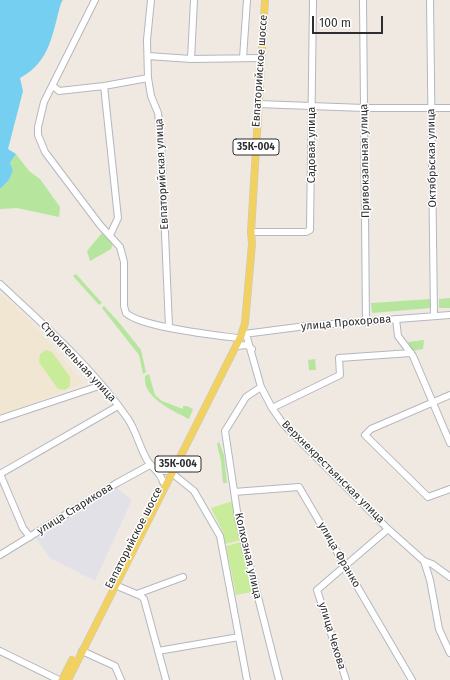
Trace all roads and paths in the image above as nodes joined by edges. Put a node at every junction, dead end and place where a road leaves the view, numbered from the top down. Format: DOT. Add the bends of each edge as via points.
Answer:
graph roads {
  1 [pos="95,0"];
  2 [pos="151,0"];
  3 [pos="194,0"];
  4 [pos="247,0"];
  5 [pos="265,0"];
  6 [pos="313,0"];
  7 [pos="363,0"];
  8 [pos="430,0"];
  9 [pos="148,56"];
  10 [pos="243,58"];
  11 [pos="261,58"];
  12 [pos="191,59"];
  13 [pos="148,78"];
  14 [pos="53,86"];
  15 [pos="104,86"];
  16 [pos="258,104"];
  17 [pos="312,106"];
  18 [pos="431,107"];
  19 [pos="364,108"];
  20 [pos="450,108"];
  21 [pos="110,235"];
  22 [pos="251,235"];
  23 [pos="0,284"];
  24 [pos="450,315"];
  25 [pos="434,316"];
  26 [pos="396,319"];
  27 [pos="366,322"];
  28 [pos="169,327"];
  29 [pos="242,335"];
  30 [pos="236,346"];
  31 [pos="252,350"];
  32 [pos="411,353"];
  33 [pos="102,385"];
  34 [pos="261,387"];
  35 [pos="450,394"];
  36 [pos="433,402"];
  37 [pos="118,406"];
  38 [pos="272,408"];
  39 [pos="0,419"];
  40 [pos="450,443"];
  41 [pos="153,467"];
  42 [pos="171,472"];
  43 [pos="0,474"];
  44 [pos="163,482"];
  45 [pos="450,489"];
  46 [pos="234,494"];
  47 [pos="388,529"];
  48 [pos="30,537"];
  49 [pos="0,555"];
  50 [pos="424,561"];
  51 [pos="345,566"];
  52 [pos="440,571"];
  53 [pos="184,577"];
  54 [pos="450,577"];
  55 [pos="430,580"];
  56 [pos="115,585"];
  57 [pos="137,594"];
  58 [pos="239,637"];
  59 [pos="0,651"];
  60 [pos="82,651"];
  61 [pos="158,651"];
  62 [pos="450,652"];
  63 [pos="59,680"];
  64 [pos="62,680"];
  65 [pos="68,680"];
  66 [pos="121,680"];
  67 [pos="166,680"];
  68 [pos="247,680"];
  69 [pos="279,680"];
  70 [pos="346,680"];
  71 [pos="412,680"];
  1 -- 14 [label="street"];
  2 -- 9 [label="street, Евпаторийская улица"];
  3 -- 12 [label="street"];
  4 -- 10 [label="street"];
  5 -- 11 [label="main road, Евпаторийское шоссе / 35К-004"];
  6 -- 17 [label="street, Садовая улица"];
  7 -- 19 [label="street, Привокзальная улица"];
  8 -- 18 [label="street, Октябрьская улица"];
  9 -- 12 [label="street"];
  9 -- 13 [label="street, Евпаторийская улица"];
  10 -- 11 [label="street"];
  10 -- 12 [label="street"];
  11 -- 16 [label="main road, Евпаторийское шоссе / 35К-004"];
  13 -- 15 [label="street"];
  13 -- 28 [label="street, Евпаторийская улица" via="151,96 158,113 161,139"];
  14 -- 15 [label="street" via="59,91"];
  14 -- 21 [label="street" via="44,102 38,135 45,152"];
  15 -- 21 [label="street" via="118,218"];
  16 -- 17 [label="street"];
  16 -- 22 [label="main road, Евпаторийское шоссе / 35К-004"];
  17 -- 19 [label="street"];
  17 -- 22 [label="street, Садовая улица" via="310,230"];
  18 -- 19 [label="street"];
  18 -- 20 [label="street"];
  18 -- 25 [label="street, Октябрьская улица"];
  19 -- 27 [label="street, Привокзальная улица"];
  21 -- 28 [label="street, улица Прохорова" via="121,250 126,313 137,319"];
  22 -- 29 [label="main road, Евпаторийское шоссе / 35К-004" via="247,244"];
  23 -- 33 [label="street, Строительная улица" via="51,331"];
  24 -- 25 [label="street, улица Прохорова"];
  25 -- 26 [label="street, улица Прохорова"];
  26 -- 27 [label="street, улица Прохорова"];
  26 -- 32 [label="street" via="398,336"];
  27 -- 29 [label="street, улица Прохорова" via="306,326"];
  28 -- 29 [label="street, улица Прохорова"];
  29 -- 30 [label="main road, Евпаторийское шоссе / 35К-004"];
  29 -- 31 [label="street, Верхнекрестьянская улица"];
  29 -- 42 [label="main road, Евпаторийское шоссе / 35К-004"];
  30 -- 31 [label="street" via="247,345"];
  30 -- 42 [label="main road, Евпаторийское шоссе / 35К-004"];
  31 -- 34 [label="street, Верхнекрестьянская улица"];
  32 -- 36 [label="street"];
  32 -- 38 [label="street" via="339,358 340,375"];
  33 -- 37 [label="street, Строительная улица"];
  33 -- 39 [label="street"];
  34 -- 38 [label="street, Верхнекрестьянская улица"];
  34 -- 46 [label="street, Колхозная улица" via="246,396 225,431"];
  35 -- 36 [label="street"];
  36 -- 40 [label="street"];
  36 -- 45 [label="street" via="370,429 365,435 428,497"];
  37 -- 41 [label="street, Строительная улица"];
  37 -- 43 [label="street"];
  38 -- 47 [label="street, Верхнекрестьянская улица" via="284,425"];
  41 -- 42 [label="street"];
  41 -- 44 [label="street, Строительная улица"];
  41 -- 48 [label="street, улица Старикова" via="114,485"];
  42 -- 44 [label="main road, Евпаторийское шоссе / 35К-004"];
  42 -- 56 [label="main road, Евпаторийское шоссе / 35К-004"];
  42 -- 58 [label="street, Колхозная улица" via="194,491 220,536"];
  43 -- 48 [label="street" via="23,528"];
  44 -- 64 [label="main road, Евпаторийское шоссе / 35К-004"];
  46 -- 51 [label="street, улица Франко" via="299,487"];
  46 -- 69 [label="street, Колхозная улица"];
  47 -- 50 [label="street, Верхнекрестьянская улица"];
  47 -- 51 [label="street, улица Чехова"];
  48 -- 49 [label="street, улица Старикова"];
  50 -- 52 [label="street, Верхнекрестьянская улица"];
  50 -- 55 [label="street"];
  51 -- 70 [label="street, улица Чехова" via="317,590"];
  51 -- 71 [label="street, улица Франко"];
  52 -- 54 [label="street, Верхнекрестьянская улица"];
  52 -- 55 [label="street"];
  53 -- 57 [label="street"];
  55 -- 62 [label="street" via="439,629"];
  56 -- 57 [label="street"];
  56 -- 60 [label="main road, Евпаторийское шоссе / 35К-004"];
  57 -- 61 [label="street" via="144,599"];
  58 -- 61 [label="street"];
  58 -- 68 [label="street, Колхозная улица"];
  59 -- 63 [label="street"];
  60 -- 65 [label="main road, Евпаторийское шоссе / 35К-004"];
  60 -- 66 [label="street" via="115,666"];
  61 -- 67 [label="street"];
}
